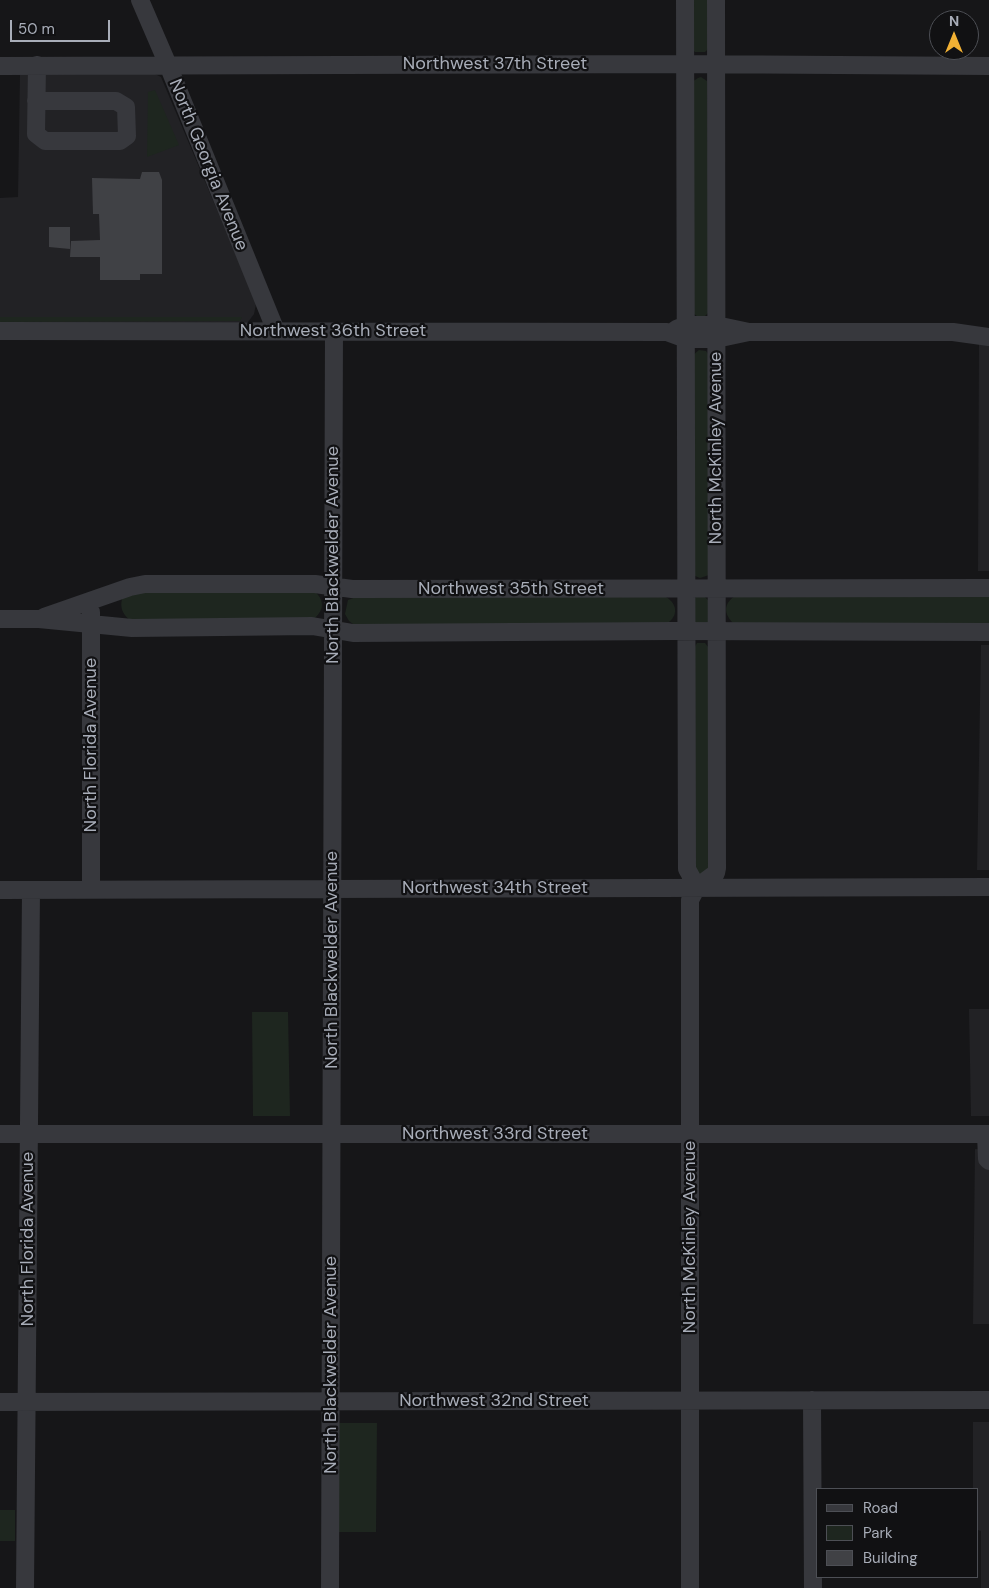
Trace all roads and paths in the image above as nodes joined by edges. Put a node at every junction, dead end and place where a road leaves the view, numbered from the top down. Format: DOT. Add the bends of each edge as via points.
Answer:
graph roads {
  1 [pos="140,0"];
  2 [pos="686,0"];
  3 [pos="716,0"];
  4 [pos="686,64"];
  5 [pos="716,64"];
  6 [pos="37,65"];
  7 [pos="168,65"];
  8 [pos="0,66"];
  9 [pos="989,66"];
  10 [pos="36,100"];
  11 [pos="989,325"];
  12 [pos="0,331"];
  13 [pos="276,331"];
  14 [pos="334,331"];
  15 [pos="686,332"];
  16 [pos="716,332"];
  17 [pos="953,332"];
  18 [pos="989,337"];
  19 [pos="333,587"];
  20 [pos="989,588"];
  21 [pos="686,589"];
  22 [pos="717,589"];
  23 [pos="91,600"];
  24 [pos="0,619"];
  25 [pos="39,619"];
  26 [pos="91,624"];
  27 [pos="333,630"];
  28 [pos="687,631"];
  29 [pos="716,632"];
  30 [pos="989,632"];
  31 [pos="989,887"];
  32 [pos="697,888"];
  33 [pos="332,889"];
  34 [pos="0,890"];
  35 [pos="31,890"];
  36 [pos="91,890"];
  37 [pos="0,1134"];
  38 [pos="29,1134"];
  39 [pos="332,1134"];
  40 [pos="690,1134"];
  41 [pos="988,1134"];
  42 [pos="989,1161"];
  43 [pos="690,1400"];
  44 [pos="812,1400"];
  45 [pos="989,1400"];
  46 [pos="331,1401"];
  47 [pos="0,1402"];
  48 [pos="26,1402"];
  49 [pos="25,1588"];
  50 [pos="330,1588"];
  51 [pos="690,1588"];
  52 [pos="813,1588"];
  1 -- 7 [label="street, North Georgia Avenue"];
  2 -- 4 [label="street, North McKinley Avenue"];
  3 -- 5 [label="street, North McKinley Avenue"];
  4 -- 5 [label="street, Northwest 37th Street"];
  4 -- 7 [label="street, Northwest 37th Street"];
  4 -- 15 [label="street, North McKinley Avenue"];
  5 -- 9 [label="street, Northwest 37th Street"];
  5 -- 16 [label="street, North McKinley Avenue"];
  6 -- 7 [label="street, Northwest 37th Street"];
  6 -- 8 [label="street, Northwest 37th Street"];
  6 -- 10 [label="street"];
  7 -- 13 [label="street, North Georgia Avenue"];
  10 -- 10 [label="street" via="36,134 45,141 120,141 127,136 126,107 116,101"];
  11 -- 17 [label="street, Northwest 36th Street"];
  12 -- 13 [label="street, Northwest 36th Street"];
  13 -- 14 [label="street, Northwest 36th Street"];
  14 -- 15 [label="street, Northwest 36th Street"];
  14 -- 19 [label="street, North Blackwelder Avenue"];
  15 -- 16 [label="street, Northwest 36th Street"];
  15 -- 21 [label="street, North McKinley Avenue"];
  16 -- 17 [label="street, Northwest 36th Street"];
  16 -- 22 [label="street, North McKinley Avenue"];
  17 -- 18 [label="street, Northwest 36th Street"];
  19 -- 21 [label="street, Northwest 35th Street"];
  19 -- 23 [label="street, Northwest 35th Street" via="315,584 146,584"];
  19 -- 27 [label="street, North Blackwelder Avenue"];
  20 -- 22 [label="street, Northwest 35th Street"];
  21 -- 22 [label="street, Northwest 35th Street"];
  21 -- 28 [label="street, North McKinley Avenue"];
  22 -- 29 [label="street, North McKinley Avenue"];
  23 -- 25 [label="street, Northwest 35th Street"];
  23 -- 26 [label="street, North Florida Avenue"];
  24 -- 25 [label="street, Northwest 35th Street"];
  25 -- 26 [label="street, Northwest 35th Street"];
  26 -- 27 [label="street, Northwest 35th Street" via="132,628 312,626"];
  26 -- 36 [label="street, North Florida Avenue"];
  27 -- 28 [label="street, Northwest 35th Street" via="353,633"];
  27 -- 33 [label="street, North Blackwelder Avenue"];
  28 -- 29 [label="street, Northwest 35th Street"];
  28 -- 32 [label="street, North McKinley Avenue" via="687,869"];
  29 -- 30 [label="street, Northwest 35th Street"];
  29 -- 32 [label="street, North McKinley Avenue" via="717,868 716,873"];
  31 -- 32 [label="street, Northwest 34th Street"];
  32 -- 33 [label="street, Northwest 34th Street"];
  32 -- 40 [label="street, North McKinley Avenue" via="690,900"];
  33 -- 36 [label="street, Northwest 34th Street"];
  33 -- 39 [label="street, North Blackwelder Avenue"];
  34 -- 35 [label="street, Northwest 34th Street"];
  35 -- 36 [label="street, Northwest 34th Street"];
  35 -- 38 [label="street, North Florida Avenue"];
  37 -- 38 [label="street, Northwest 33rd Street"];
  38 -- 39 [label="street, Northwest 33rd Street"];
  38 -- 48 [label="street, North Florida Avenue"];
  39 -- 40 [label="street, Northwest 33rd Street"];
  39 -- 46 [label="street, North Blackwelder Avenue"];
  40 -- 41 [label="street, Northwest 33rd Street"];
  40 -- 43 [label="street, North McKinley Avenue"];
  41 -- 42 [label="street"];
  43 -- 44 [label="street, Northwest 32nd Street"];
  43 -- 46 [label="street, Northwest 32nd Street"];
  43 -- 51 [label="street, North McKinley Avenue"];
  44 -- 45 [label="street, Northwest 32nd Street"];
  44 -- 52 [label="street"];
  46 -- 48 [label="street, Northwest 32nd Street"];
  46 -- 50 [label="street, North Blackwelder Avenue"];
  47 -- 48 [label="street, Northwest 32nd Street"];
  48 -- 49 [label="street, North Florida Avenue"];
}
